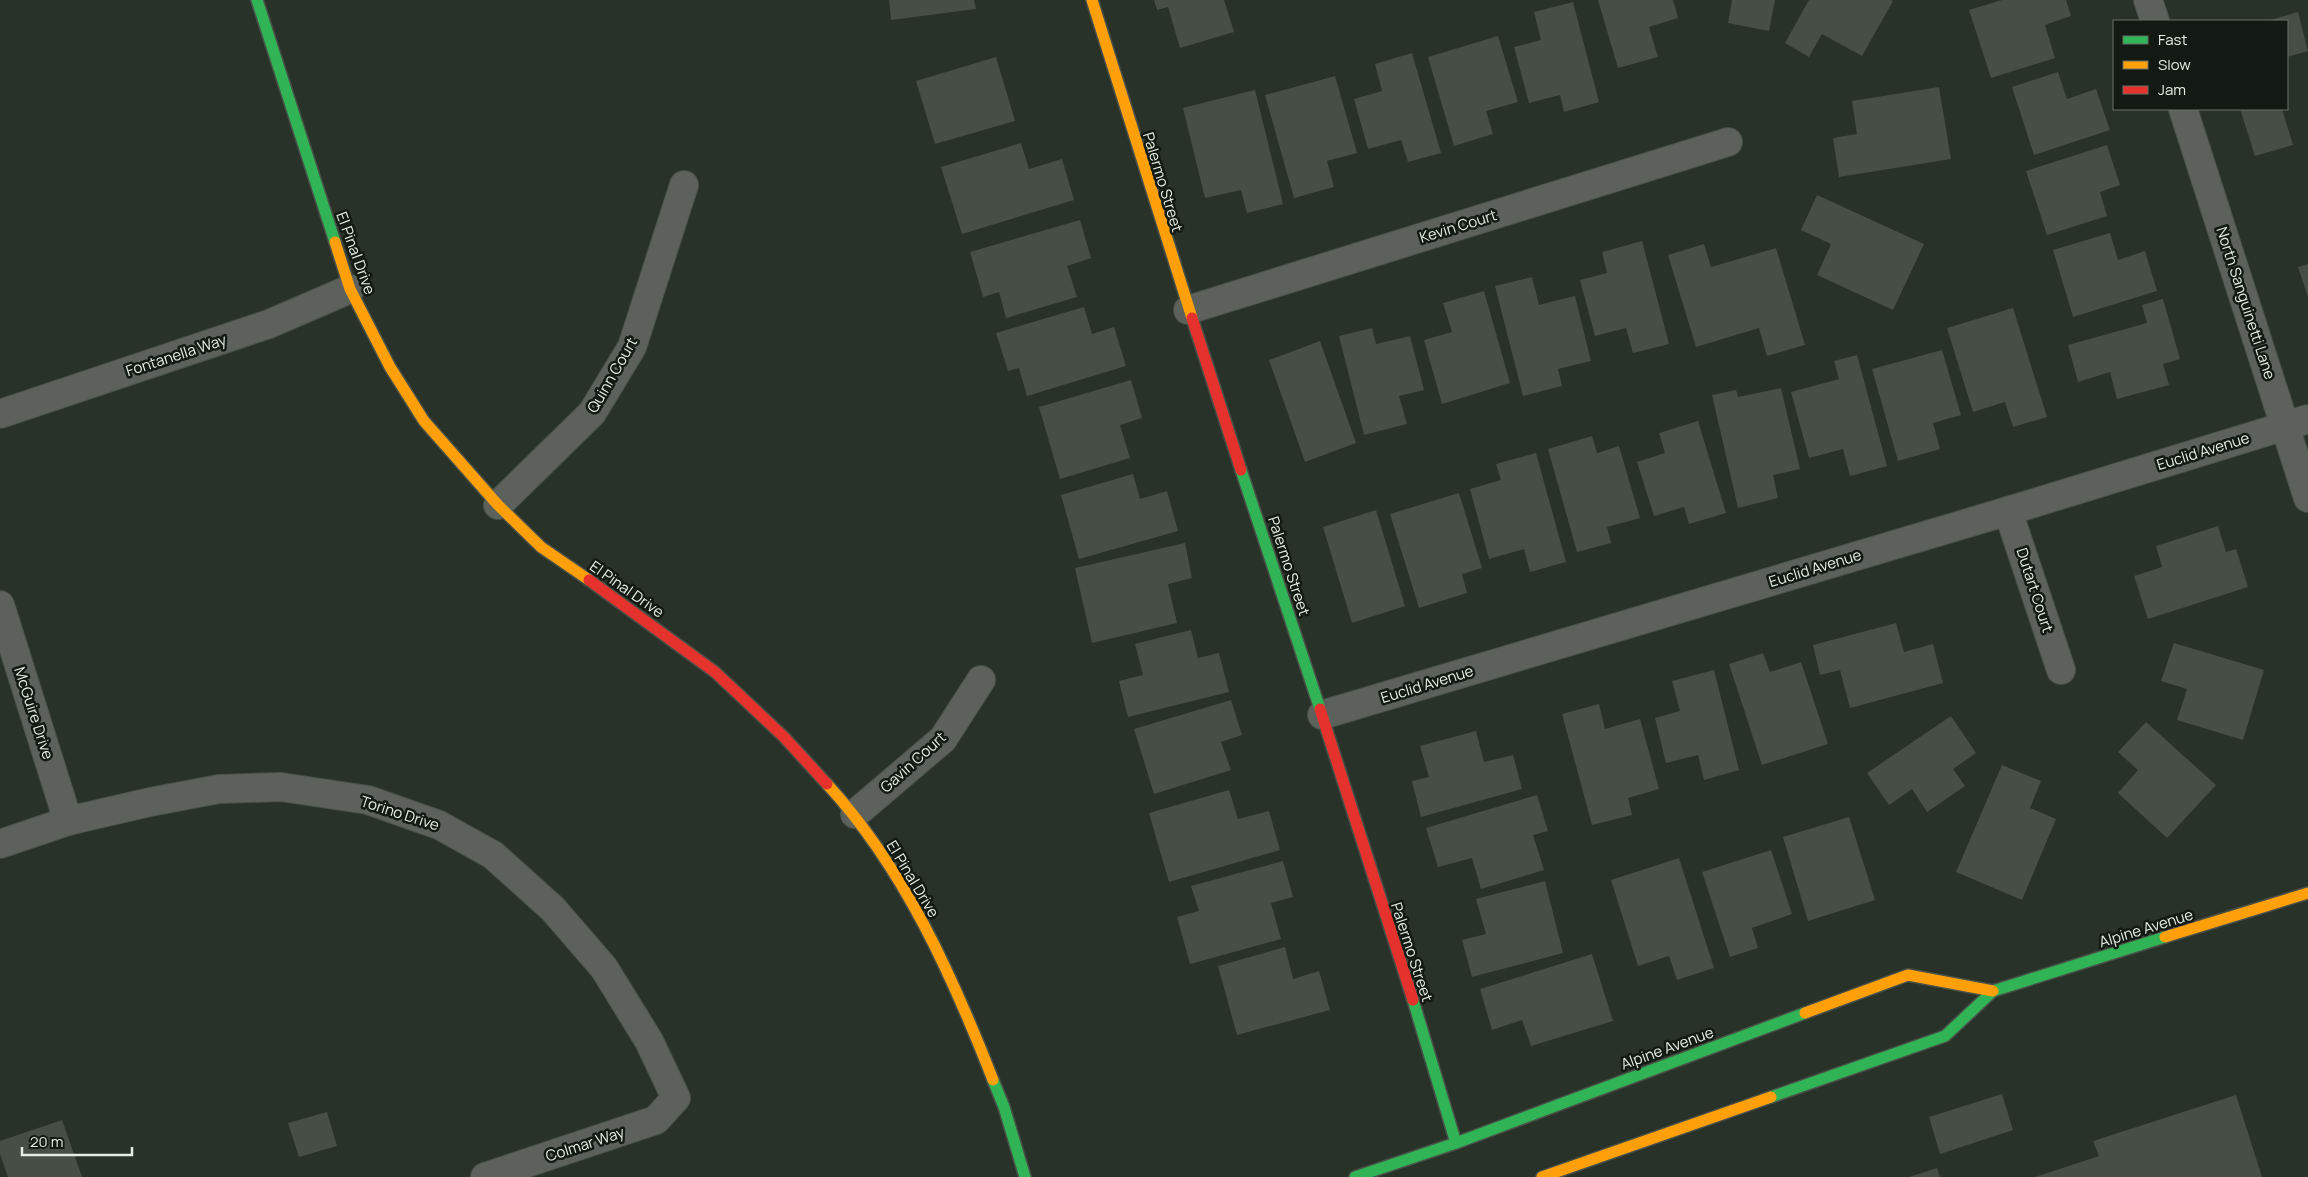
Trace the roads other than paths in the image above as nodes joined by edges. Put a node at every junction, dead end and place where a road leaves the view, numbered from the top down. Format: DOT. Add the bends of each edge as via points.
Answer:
graph roads {
  1 [pos="257,0"];
  2 [pos="1092,0"];
  3 [pos="2148,0"];
  4 [pos="2154,20"];
  5 [pos="2183,110"];
  6 [pos="1728,142"];
  7 [pos="684,185"];
  8 [pos="350,289"];
  9 [pos="1188,310"];
  10 [pos="0,414"];
  11 [pos="2297,422"];
  12 [pos="2308,498"];
  13 [pos="498,506"];
  14 [pos="2008,511"];
  15 [pos="0,605"];
  16 [pos="2061,670"];
  17 [pos="981,680"];
  18 [pos="1322,716"];
  19 [pos="855,814"];
  20 [pos="68,821"];
  21 [pos="0,844"];
  22 [pos="2308,893"];
  23 [pos="1993,991"];
  24 [pos="676,1098"];
  25 [pos="1456,1143"];
  26 [pos="485,1177"];
  27 [pos="1025,1177"];
  28 [pos="1355,1177"];
  29 [pos="1542,1177"];
  1 -- 8 [label="street, El Pinal Drive"];
  2 -- 9 [label="street, Palermo Street"];
  3 -- 4 [label="street"];
  5 -- 11 [label="street, North Sanguinetti Lane"];
  6 -- 9 [label="street, Kevin Court"];
  7 -- 13 [label="street, Quinn Court" via="632,347 592,413"];
  8 -- 10 [label="street, Fontanella Way" via="269,324"];
  8 -- 13 [label="street, El Pinal Drive" via="390,367 424,421"];
  9 -- 18 [label="street, Palermo Street"];
  11 -- 12 [label="street, North Sanguinetti Lane"];
  11 -- 14 [label="street, Euclid Avenue"];
  13 -- 19 [label="street, El Pinal Drive" via="541,547 715,672 784,737"];
  14 -- 16 [label="street, Dutart Court"];
  14 -- 18 [label="street, Euclid Avenue"];
  15 -- 20 [label="street, McGuire Drive"];
  17 -- 19 [label="street, Gavin Court" via="943,739"];
  18 -- 25 [label="street, Palermo Street"];
  19 -- 27 [label="street, El Pinal Drive" via="906,891 962,1001 1004,1107"];
  20 -- 21 [label="street, Torino Drive"];
  20 -- 24 [label="street, Torino Drive" via="219,789 281,788 368,800 439,825 493,855 553,909 604,968 648,1041"];
  22 -- 23 [label="street, Alpine Avenue"];
  23 -- 25 [label="street, Alpine Avenue" via="1908,975"];
  23 -- 29 [label="street, Alpine Avenue" via="1945,1036"];
  24 -- 26 [label="street, Colmar Way" via="656,1120"];
  25 -- 28 [label="street, Alpine Avenue"];
}
